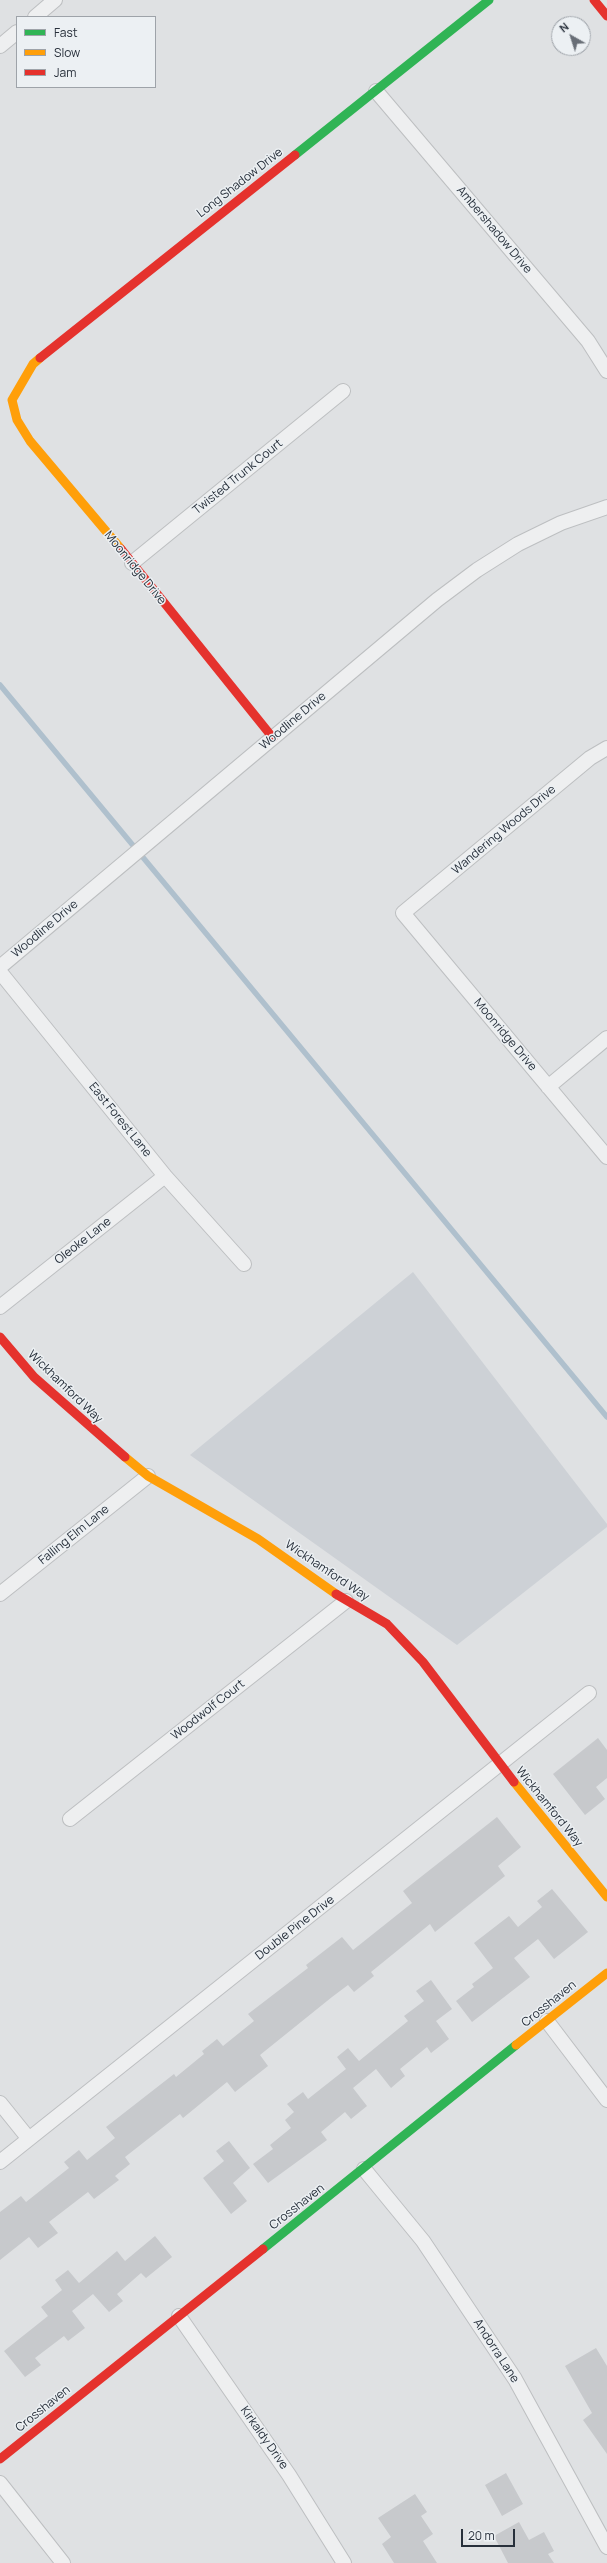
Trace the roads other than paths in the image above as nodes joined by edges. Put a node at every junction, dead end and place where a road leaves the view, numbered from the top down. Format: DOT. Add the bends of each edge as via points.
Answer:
graph roads {
  1 [pos="56,0"];
  2 [pos="489,0"];
  3 [pos="594,0"];
  4 [pos="36,16"];
  5 [pos="607,16"];
  6 [pos="16,33"];
  7 [pos="0,46"];
  8 [pos="376,91"];
  9 [pos="607,371"];
  10 [pos="343,392"];
  11 [pos="16,393"];
  12 [pos="607,507"];
  13 [pos="132,563"];
  14 [pos="273,738"];
  15 [pos="607,748"];
  16 [pos="403,913"];
  17 [pos="0,967"];
  18 [pos="0,972"];
  19 [pos="607,1038"];
  20 [pos="548,1087"];
  21 [pos="607,1157"];
  22 [pos="165,1176"];
  23 [pos="244,1264"];
  24 [pos="0,1307"];
  25 [pos="0,1337"];
  26 [pos="148,1476"];
  27 [pos="0,1594"];
  28 [pos="346,1601"];
  29 [pos="589,1693"];
  30 [pos="500,1765"];
  31 [pos="70,1819"];
  32 [pos="607,1897"];
  33 [pos="607,1973"];
  34 [pos="547,2021"];
  35 [pos="607,2100"];
  36 [pos="0,2103"];
  37 [pos="29,2139"];
  38 [pos="0,2162"];
  39 [pos="364,2169"];
  40 [pos="179,2316"];
  41 [pos="0,2459"];
  42 [pos="0,2483"];
  43 [pos="607,2547"];
  44 [pos="63,2563"];
  45 [pos="344,2563"];
  1 -- 4 [label="street"];
  2 -- 8 [label="street, Long Shadow Drive"];
  3 -- 5 [label="street"];
  6 -- 7 [label="street"];
  8 -- 9 [label="street, Ambershadow Drive" via="588,341"];
  8 -- 11 [label="street, Long Shadow Drive" via="33,364"];
  10 -- 13 [label="street, Twisted Trunk Court"];
  11 -- 13 [label="street, Moonridge Drive" via="12,400 17,420 30,441"];
  12 -- 14 [label="street, Woodline Drive" via="540,534 477,570 437,600"];
  13 -- 14 [label="street, Moonridge Drive"];
  14 -- 17 [label="street, Woodline Drive"];
  15 -- 16 [label="street, Wandering Woods Drive" via="590,758"];
  16 -- 20 [label="street, Moonridge Drive"];
  18 -- 22 [label="street, East Forest Lane"];
  19 -- 20 [label="street"];
  20 -- 21 [label="street, Moonridge Drive"];
  22 -- 23 [label="street, East Forest Lane"];
  22 -- 24 [label="street, Oleoke Lane"];
  25 -- 26 [label="street, Wickhamford Way" via="34,1377 96,1434"];
  26 -- 27 [label="street, Falling Elm Lane"];
  26 -- 28 [label="street, Wickhamford Way" via="258,1539"];
  28 -- 30 [label="street, Wickhamford Way" via="387,1624 423,1662"];
  28 -- 31 [label="street, Woodwolf Court"];
  29 -- 30 [label="street, Double Pine Drive"];
  30 -- 32 [label="street, Wickhamford Way"];
  30 -- 37 [label="street, Double Pine Drive"];
  33 -- 34 [label="street, Crosshaven"];
  34 -- 35 [label="street"];
  34 -- 39 [label="street, Crosshaven"];
  36 -- 37 [label="street"];
  37 -- 38 [label="street, Double Pine Drive"];
  39 -- 40 [label="street, Crosshaven"];
  39 -- 43 [label="street, Andorra Lane" via="423,2241 514,2379"];
  40 -- 41 [label="street, Crosshaven"];
  40 -- 45 [label="street, Kirkaldy Drive" via="289,2474"];
  42 -- 44 [label="street"];
}
